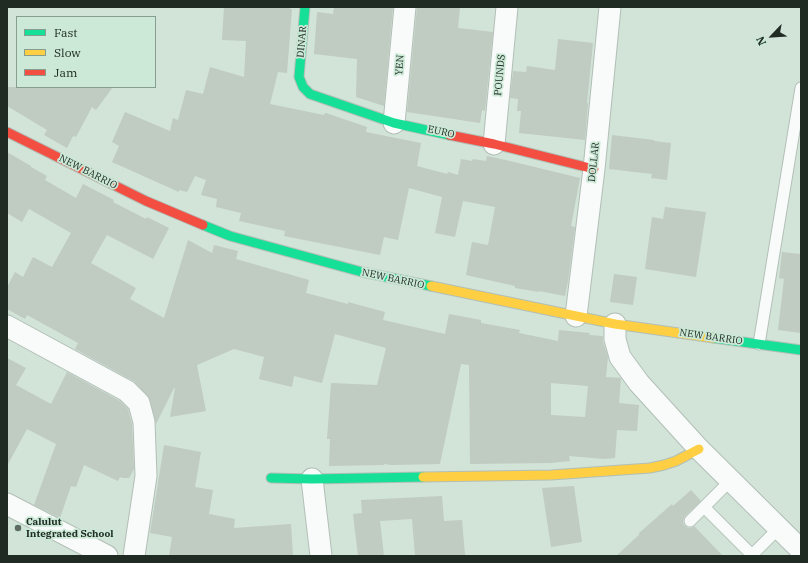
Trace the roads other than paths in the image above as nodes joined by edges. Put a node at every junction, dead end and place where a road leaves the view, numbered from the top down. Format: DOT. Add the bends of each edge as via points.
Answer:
graph roads {
  1 [pos="305,7"];
  2 [pos="405,7"];
  3 [pos="507,7"];
  4 [pos="610,7"];
  5 [pos="299,77"];
  6 [pos="801,88"];
  7 [pos="394,123"];
  8 [pos="7,132"];
  9 [pos="494,144"];
  10 [pos="594,170"];
  11 [pos="576,316"];
  12 [pos="615,324"];
  13 [pos="7,326"];
  14 [pos="759,344"];
  15 [pos="801,350"];
  16 [pos="699,449"];
  17 [pos="271,478"];
  18 [pos="312,479"];
  19 [pos="730,479"];
  20 [pos="7,504"];
  21 [pos="704,507"];
  22 [pos="690,521"];
  23 [pos="779,528"];
  24 [pos="801,550"];
  25 [pos="751,555"];
  26 [pos="107,556"];
  27 [pos="134,556"];
  28 [pos="321,556"];
  1 -- 5 [label="main road, DINAR"];
  2 -- 7 [label="street, YEN"];
  3 -- 9 [label="street, POUNDS"];
  4 -- 10 [label="street, DOLLAR"];
  5 -- 7 [label="main road, EURO" via="303,87 310,94"];
  6 -- 14 [label="lane"];
  7 -- 9 [label="main road, EURO"];
  8 -- 11 [label="main road, NEW BARRIO" via="146,201 230,236 362,272"];
  9 -- 10 [label="main road, EURO"];
  10 -- 11 [label="street, DOLLAR"];
  11 -- 12 [label="main road, NEW BARRIO"];
  12 -- 14 [label="main road, NEW BARRIO"];
  12 -- 16 [label="street" via="615,339 620,357 639,383"];
  13 -- 27 [label="street" via="127,391 139,403 144,422 146,476"];
  14 -- 15 [label="main road, NEW BARRIO"];
  16 -- 18 [label="main road" via="676,461 650,468 552,475"];
  16 -- 19 [label="street"];
  17 -- 18 [label="main road"];
  18 -- 28 [label="street"];
  19 -- 21 [label="lane"];
  19 -- 23 [label="street"];
  20 -- 26 [label="street"];
  21 -- 22 [label="lane"];
  21 -- 25 [label="lane"];
  23 -- 24 [label="street"];
  23 -- 25 [label="lane"];
}
